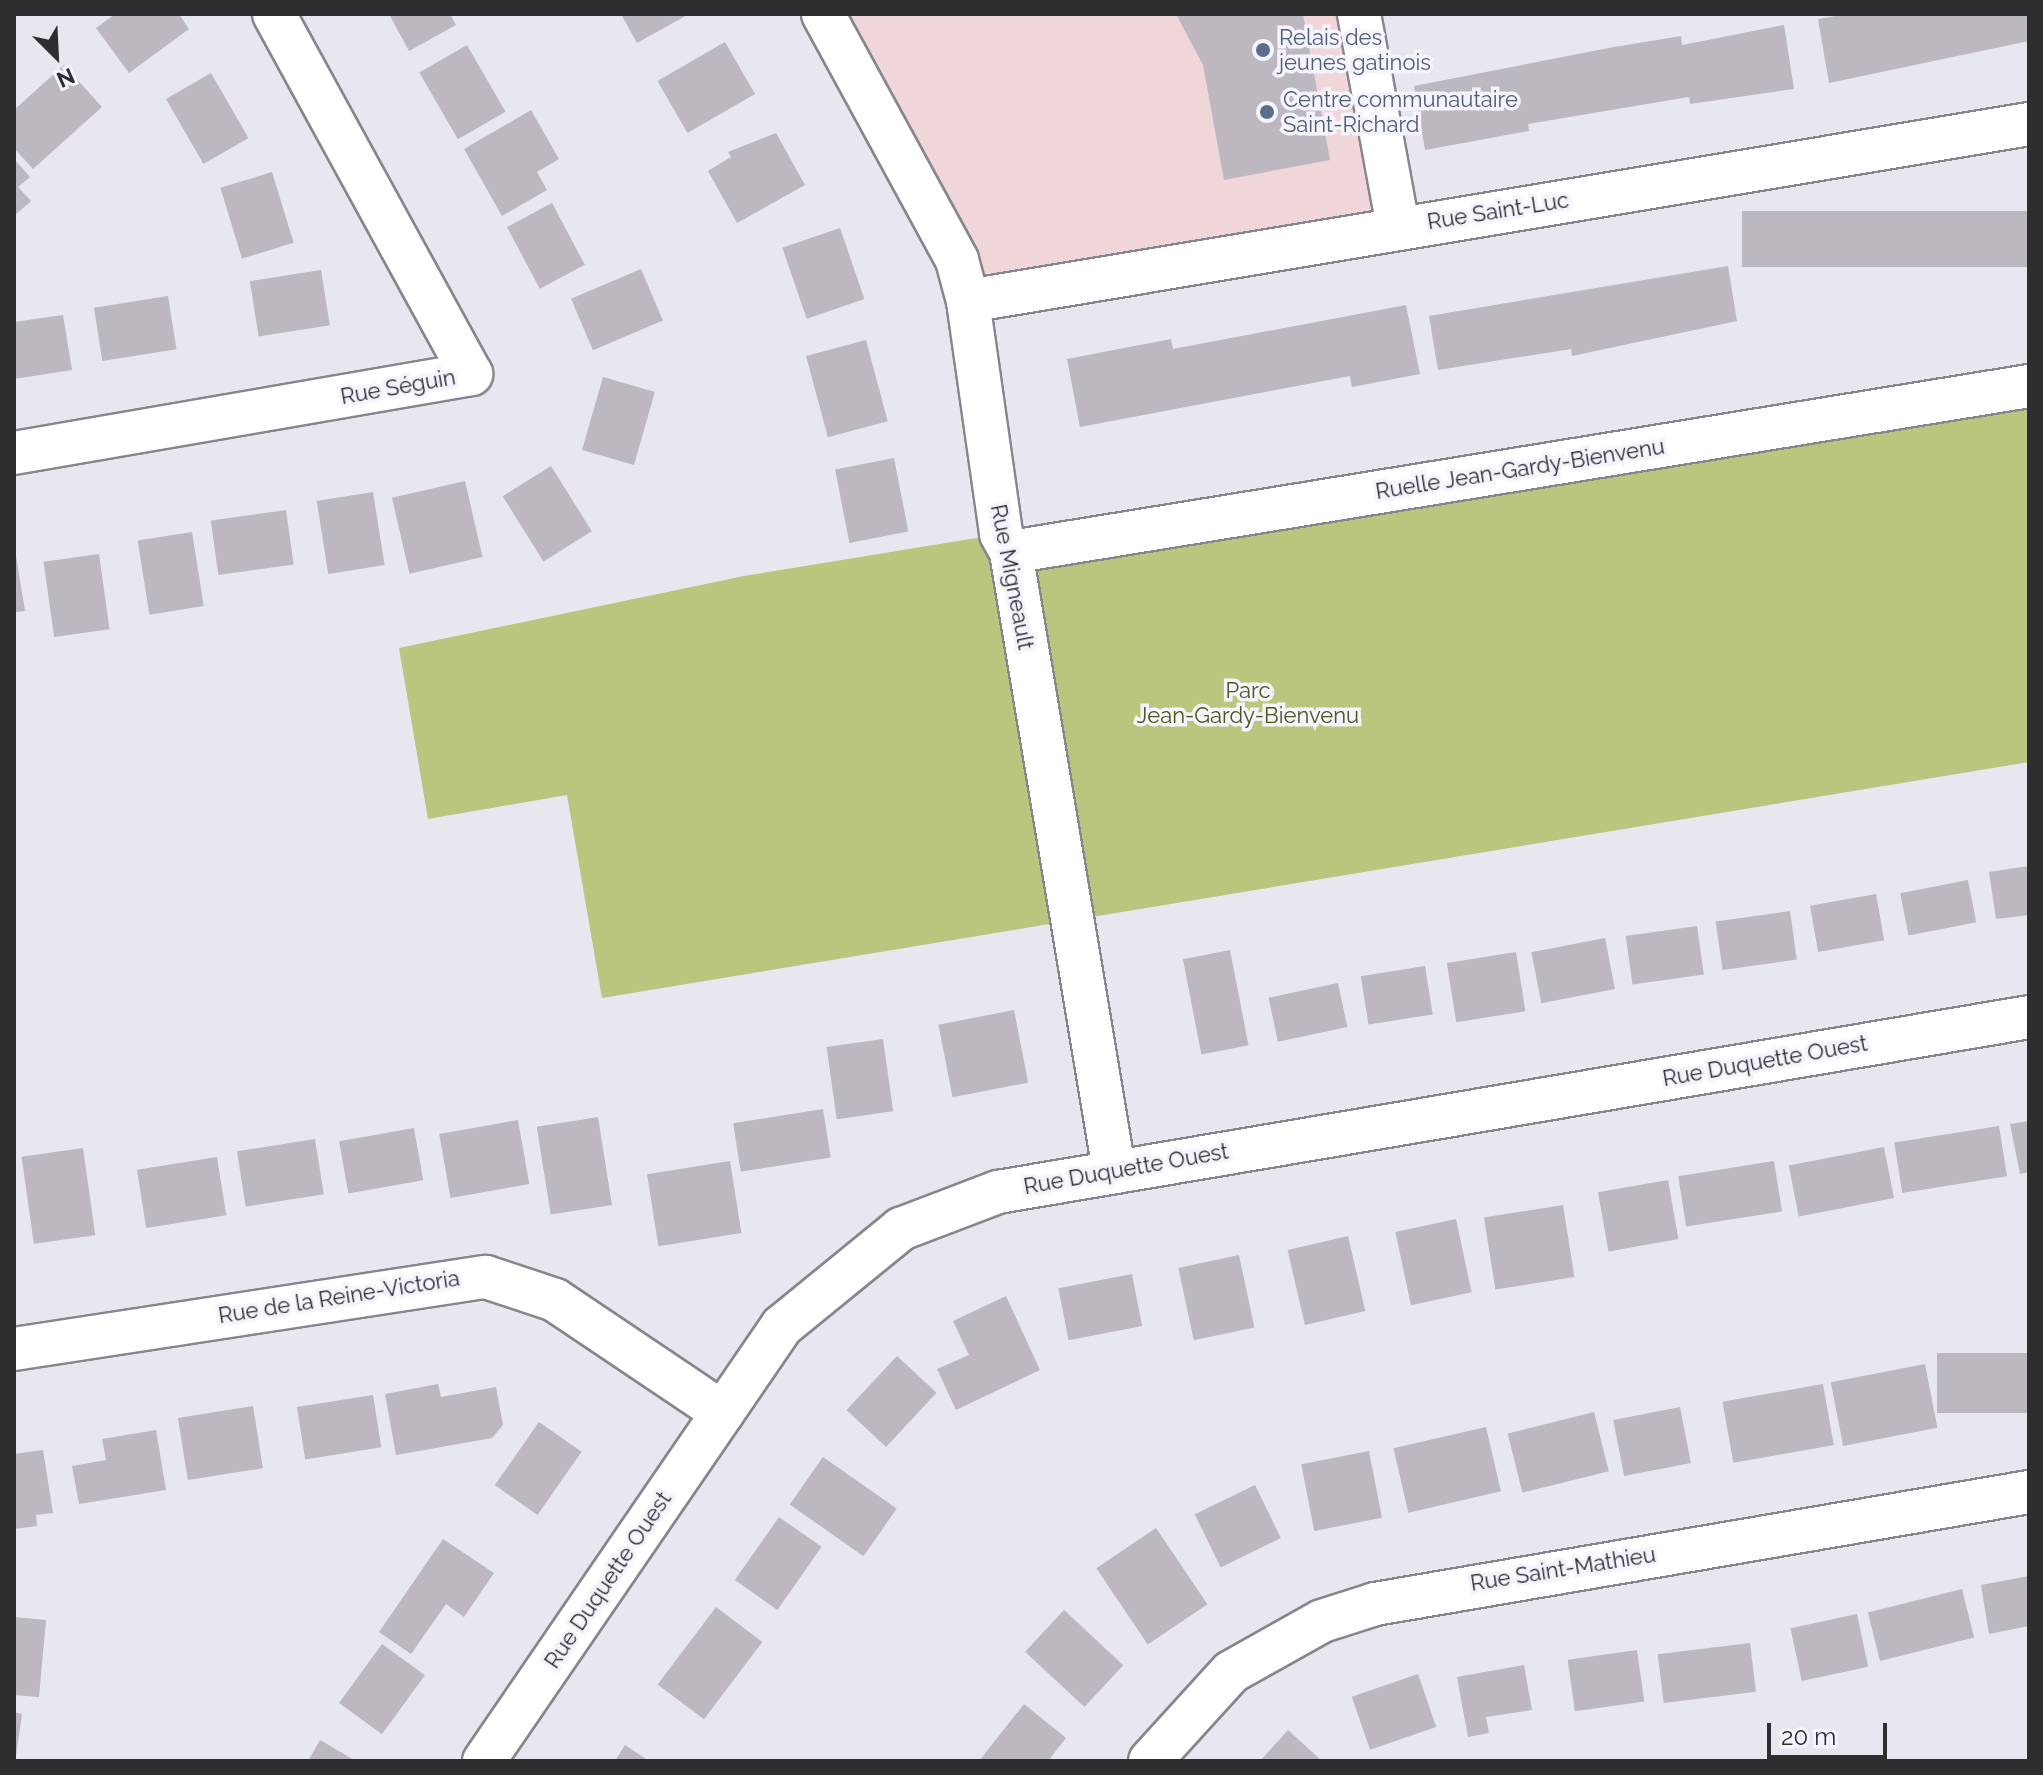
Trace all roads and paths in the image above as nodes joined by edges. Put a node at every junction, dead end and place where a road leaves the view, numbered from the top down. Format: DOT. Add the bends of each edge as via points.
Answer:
graph roads {
  1 [pos="274,14"];
  2 [pos="823,14"];
  3 [pos="1359,14"];
  4 [pos="2029,124"];
  5 [pos="1398,227"];
  6 [pos="968,301"];
  7 [pos="2029,386"];
  8 [pos="14,453"];
  9 [pos="1011,552"];
  10 [pos="2029,1017"];
  11 [pos="1114,1170"];
  12 [pos="14,1349"];
  13 [pos="723,1413"];
  14 [pos="2029,1492"];
  15 [pos="484,1761"];
  16 [pos="1150,1761"];
  1 -- 8 [label="street, Rue Séguin" via="471,374"];
  2 -- 6 [label="street, Rue Migneault" via="957,260"];
  3 -- 5 [label="street"];
  4 -- 5 [label="street, Rue Saint-Luc"];
  5 -- 6 [label="street, Rue Saint-Luc"];
  6 -- 9 [label="street, Rue Migneault" via="1001,534"];
  7 -- 9 [label="street, Ruelle Jean-Gardy-Bienvenu"];
  9 -- 11 [label="street, Rue Migneault"];
  10 -- 11 [label="street, Rue Duquette Ouest"];
  11 -- 13 [label="street, Rue Duquette Ouest" via="998,1192 901,1229 782,1326"];
  12 -- 13 [label="street, Rue de la Reine-Victoria" via="486,1277 555,1300"];
  13 -- 15 [label="street, Rue Duquette Ouest"];
  14 -- 16 [label="street, Rue Saint-Mathieu" via="1375,1604 1322,1621 1231,1672"];
}
